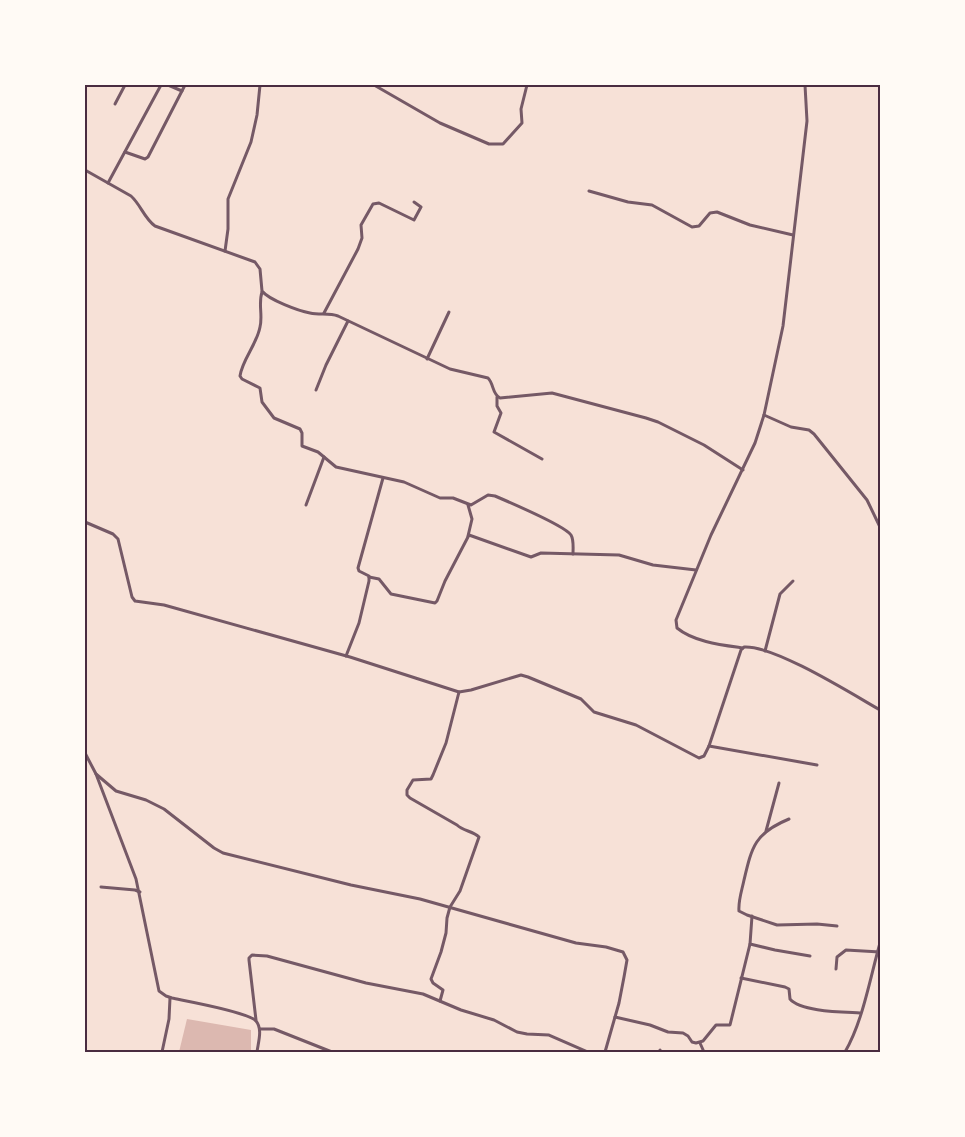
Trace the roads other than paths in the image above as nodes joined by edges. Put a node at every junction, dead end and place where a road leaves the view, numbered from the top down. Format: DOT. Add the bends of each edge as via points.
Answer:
graph roads {
  1 [pos="125,85"];
  2 [pos="161,85"];
  3 [pos="168,85"];
  4 [pos="185,85"];
  5 [pos="260,85"];
  6 [pos="374,85"];
  7 [pos="527,85"];
  8 [pos="804,85"];
  9 [pos="182,92"];
  10 [pos="115,104"];
  11 [pos="125,152"];
  12 [pos="85,170"];
  13 [pos="108,183"];
  14 [pos="589,191"];
  15 [pos="414,202"];
  16 [pos="793,235"];
  17 [pos="225,251"];
  18 [pos="262,291"];
  19 [pos="449,312"];
  20 [pos="324,314"];
  21 [pos="348,321"];
  22 [pos="427,359"];
  23 [pos="316,390"];
  24 [pos="497,397"];
  25 [pos="764,415"];
  26 [pos="324,457"];
  27 [pos="542,459"];
  28 [pos="743,470"];
  29 [pos="383,478"];
  30 [pos="306,505"];
  31 [pos="468,505"];
  32 [pos="85,522"];
  33 [pos="880,527"];
  34 [pos="468,536"];
  35 [pos="573,554"];
  36 [pos="696,570"];
  37 [pos="369,577"];
  38 [pos="793,581"];
  39 [pos="743,648"];
  40 [pos="765,651"];
  41 [pos="346,656"];
  42 [pos="458,692"];
  43 [pos="880,710"];
  44 [pos="709,746"];
  45 [pos="85,753"];
  46 [pos="817,764"];
  47 [pos="96,774"];
  48 [pos="779,783"];
  49 [pos="789,819"];
  50 [pos="765,832"];
  51 [pos="101,887"];
  52 [pos="140,892"];
  53 [pos="450,907"];
  54 [pos="752,916"];
  55 [pos="837,926"];
  56 [pos="880,943"];
  57 [pos="750,944"];
  58 [pos="879,952"];
  59 [pos="810,956"];
  60 [pos="836,969"];
  61 [pos="741,978"];
  62 [pos="170,998"];
  63 [pos="440,1001"];
  64 [pos="860,1013"];
  65 [pos="615,1016"];
  66 [pos="256,1020"];
  67 [pos="260,1029"];
  68 [pos="700,1043"];
  69 [pos="162,1052"];
  70 [pos="257,1052"];
  71 [pos="332,1052"];
  72 [pos="588,1052"];
  73 [pos="605,1052"];
  74 [pos="704,1052"];
  75 [pos="845,1052"];
  1 -- 10 [label="street"];
  2 -- 11 [label="street"];
  3 -- 9 [label="street"];
  4 -- 9 [label="street"];
  5 -- 17 [label="street" via="251,142 228,199"];
  6 -- 7 [label="street" via="440,123 493,145 505,142 522,123"];
  8 -- 16 [label="street" via="807,121"];
  9 -- 11 [label="street" via="148,157 143,159"];
  11 -- 13 [label="street"];
  12 -- 13 [label="street"];
  13 -- 17 [label="street" via="131,196 147,219 163,230"];
  14 -- 16 [label="street" via="652,205 692,227 699,226 710,213 717,212 750,225"];
  15 -- 20 [label="street" via="421,207 414,220 379,202 373,204 361,225 362,238 358,249"];
  16 -- 25 [label="street" via="783,326"];
  17 -- 18 [label="street" via="248,258 258,266"];
  18 -- 20 [label="street" via="300,310"];
  18 -- 26 [label="street" via="260,330 240,376 260,388 262,402 275,420 300,429 302,446"];
  19 -- 22 [label="street"];
  20 -- 21 [label="street"];
  21 -- 22 [label="street"];
  21 -- 23 [label="street"];
  22 -- 24 [label="street" via="450,369 488,378"];
  24 -- 27 [label="street" via="501,414 494,432"];
  24 -- 28 [label="street" via="506,399 552,393 646,418 704,445"];
  25 -- 28 [label="street" via="756,443"];
  25 -- 33 [label="street" via="814,434 867,500"];
  26 -- 29 [label="street" via="341,469"];
  26 -- 30 [label="street"];
  28 -- 36 [label="street"];
  29 -- 31 [label="street" via="404,482 442,499 453,498"];
  29 -- 37 [label="street" via="358,568"];
  31 -- 34 [label="street" via="472,519"];
  31 -- 35 [label="street" via="476,504 488,495 495,496 553,522 571,535"];
  32 -- 41 [label="street" via="118,538 135,601 164,605"];
  34 -- 35 [label="street" via="531,557 541,553"];
  34 -- 37 [label="street" via="435,603 391,594 379,579"];
  35 -- 36 [label="street" via="619,555 653,565"];
  36 -- 39 [label="street" via="677,616 677,628 709,642"];
  37 -- 41 [label="street" via="359,623"];
  38 -- 40 [label="street" via="780,594"];
  39 -- 40 [label="street"];
  39 -- 44 [label="street"];
  40 -- 43 [label="street" via="785,658"];
  41 -- 42 [label="street"];
  42 -- 44 [label="street" via="525,676 581,699 594,712 636,725 699,758 704,756"];
  42 -- 53 [label="street" via="446,743 433,775 430,779 414,780 407,790 410,798 478,836 462,885"];
  44 -- 46 [label="street"];
  45 -- 47 [label="street"];
  47 -- 52 [label="street"];
  47 -- 53 [label="street" via="116,791 164,809 218,851"];
  48 -- 50 [label="street"];
  49 -- 50 [label="street"];
  50 -- 54 [label="street" via="750,851 739,905 739,911"];
  51 -- 52 [label="street"];
  52 -- 62 [label="street" via="157,984 162,994"];
  53 -- 63 [label="street" via="432,979 443,990"];
  53 -- 65 [label="street" via="576,943 623,952 627,960"];
  54 -- 55 [label="street" via="778,925"];
  54 -- 57 [label="street"];
  56 -- 58 [label="street"];
  57 -- 59 [label="street"];
  57 -- 61 [label="street"];
  58 -- 60 [label="street" via="846,950 837,957"];
  58 -- 64 [label="street"];
  61 -- 64 [label="street" via="785,987 796,1004"];
  61 -- 68 [label="street" via="731,1024 716,1025"];
  62 -- 66 [label="street"];
  62 -- 69 [label="street"];
  63 -- 66 [label="street" via="423,994 252,955 249,960"];
  63 -- 72 [label="street" via="494,1020 517,1032 549,1035"];
  64 -- 75 [label="street"];
  65 -- 68 [label="street" via="668,1032 683,1033 692,1042"];
  65 -- 73 [label="street"];
  66 -- 67 [label="street"];
  67 -- 70 [label="street"];
  67 -- 71 [label="street" via="274,1029"];
  68 -- 74 [label="street"];
}
